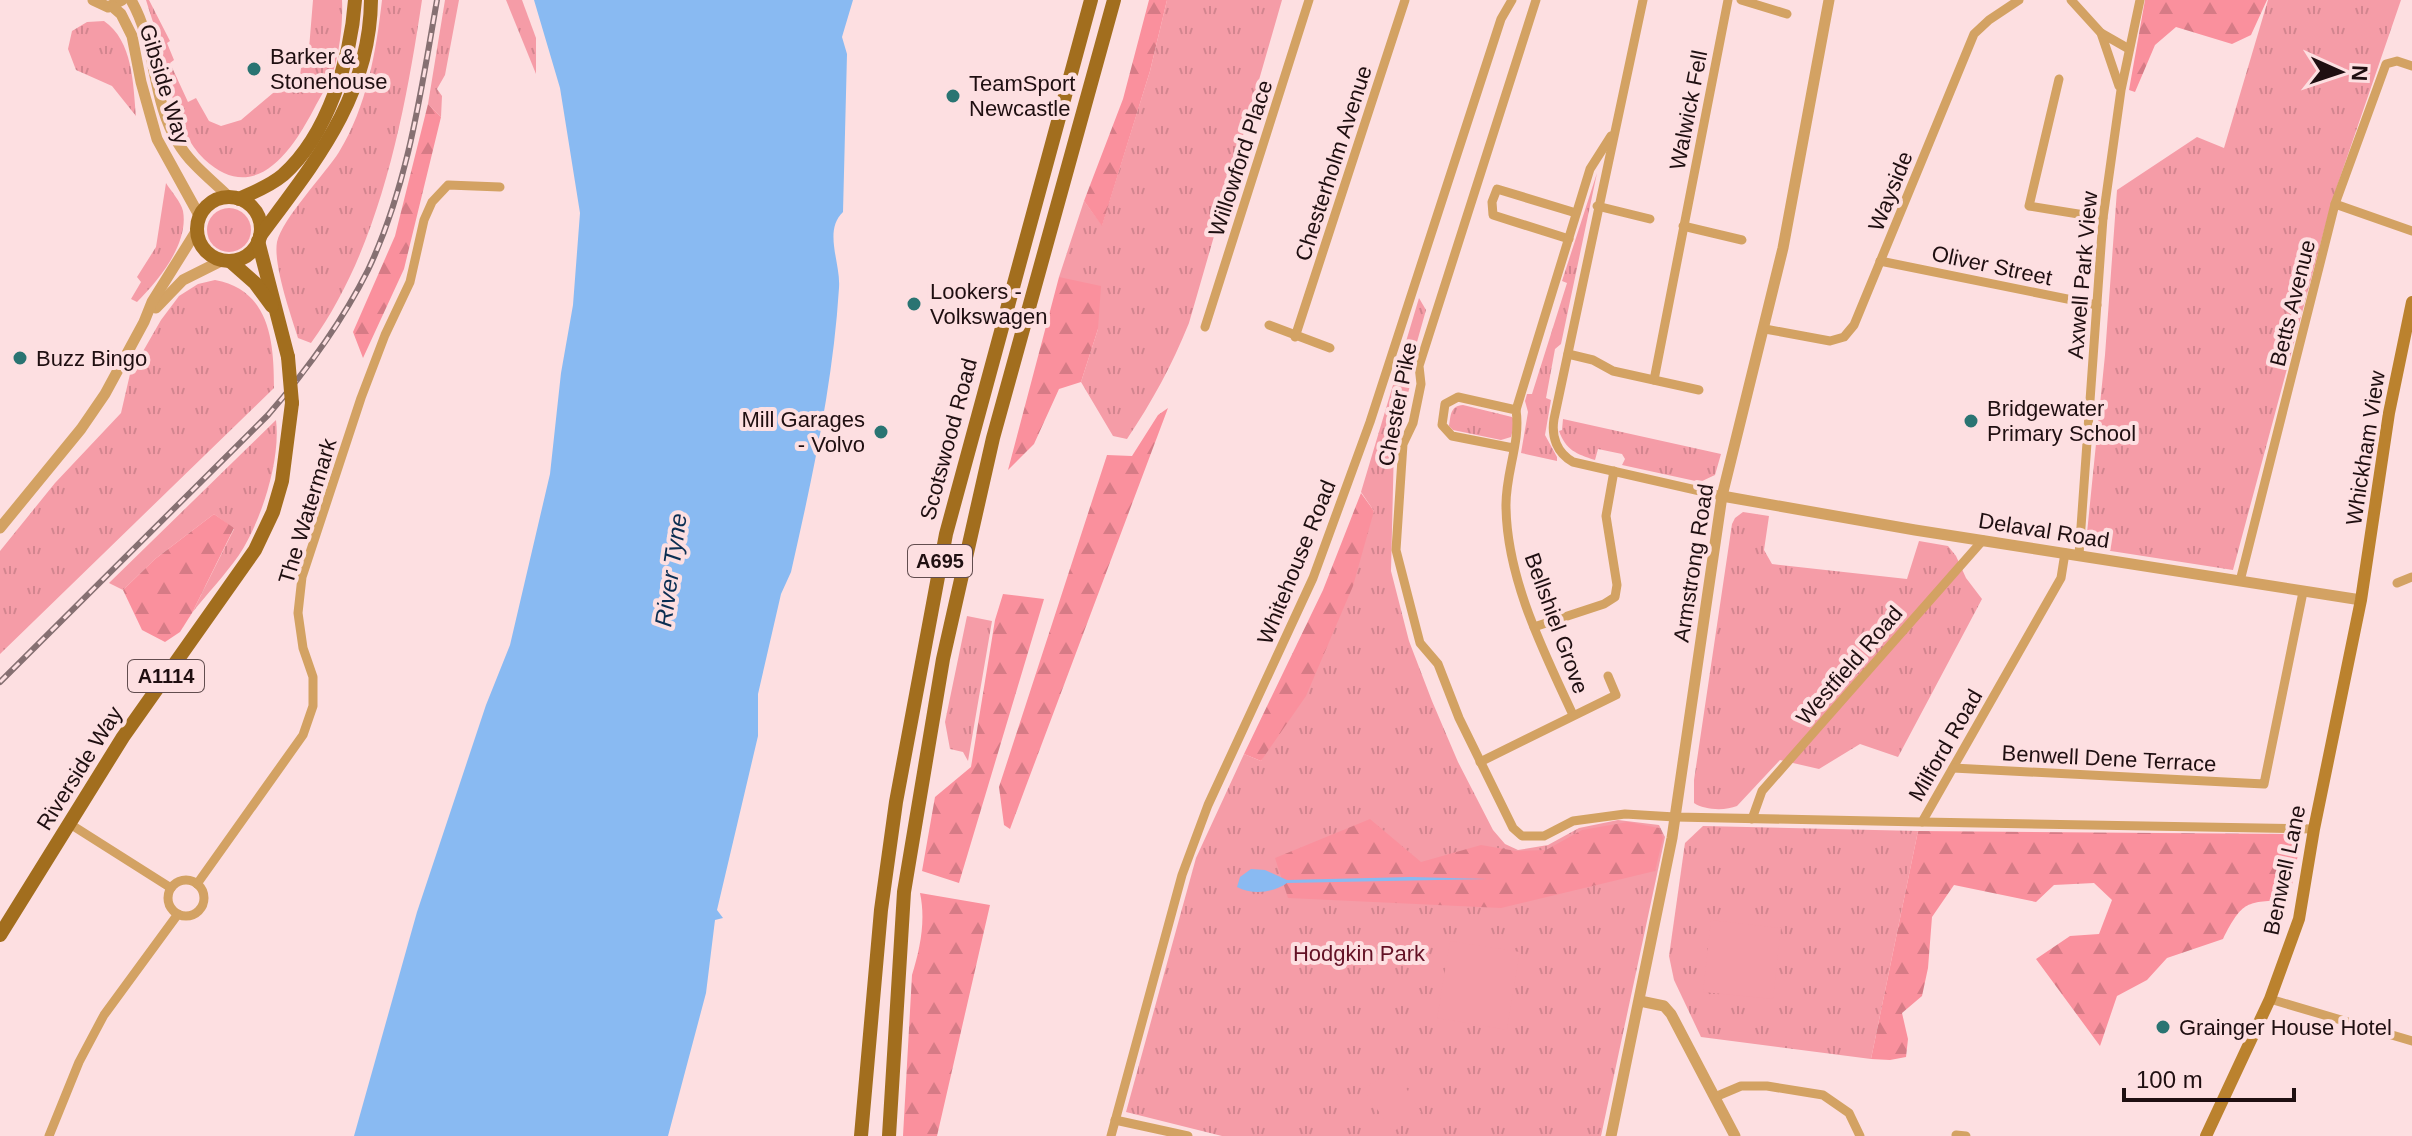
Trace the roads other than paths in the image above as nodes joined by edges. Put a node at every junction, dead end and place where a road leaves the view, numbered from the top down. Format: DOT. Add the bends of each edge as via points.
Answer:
graph roads {
  1 [pos="93,0"];
  2 [pos="131,0"];
  3 [pos="355,0"];
  4 [pos="371,0"];
  5 [pos="1091,0"];
  6 [pos="1114,0"];
  7 [pos="1309,0"];
  8 [pos="1405,0"];
  9 [pos="1512,0"];
  10 [pos="1536,0"];
  11 [pos="1643,0"];
  12 [pos="1728,0"];
  13 [pos="1741,0"];
  14 [pos="1829,0"];
  15 [pos="2019,0"];
  16 [pos="2071,0"];
  17 [pos="2140,0"];
  18 [pos="117,3"];
  19 [pos="1787,14"];
  20 [pos="2101,33"];
  21 [pos="2129,49"];
  22 [pos="2412,66"];
  23 [pos="2059,79"];
  24 [pos="2121,90"];
  25 [pos="1615,130"];
  26 [pos="500,187"];
  27 [pos="235,198"];
  28 [pos="2335,204"];
  29 [pos="1597,206"];
  30 [pos="1576,213"];
  31 [pos="2103,218"];
  32 [pos="1650,219"];
  33 [pos="198,223"];
  34 [pos="1683,226"];
  35 [pos="2412,231"];
  36 [pos="259,239"];
  37 [pos="1569,239"];
  38 [pos="1742,240"];
  39 [pos="226,261"];
  40 [pos="1880,261"];
  41 [pos="2412,302"];
  42 [pos="2097,305"];
  43 [pos="279,317"];
  44 [pos="144,322"];
  45 [pos="1269,325"];
  46 [pos="1205,327"];
  47 [pos="1765,329"];
  48 [pos="1295,337"];
  49 [pos="1330,348"];
  50 [pos="1568,354"];
  51 [pos="1654,380"];
  52 [pos="1699,390"];
  53 [pos="1516,410"];
  54 [pos="1513,448"];
  55 [pos="1614,471"];
  56 [pos="1722,496"];
  57 [pos="0,528"];
  58 [pos="1983,540"];
  59 [pos="2065,553"];
  60 [pos="2079,555"];
  61 [pos="2412,577"];
  62 [pos="2240,581"];
  63 [pos="2397,583"];
  64 [pos="2303,592"];
  65 [pos="2361,600"];
  66 [pos="1534,627"];
  67 [pos="1608,676"];
  68 [pos="1573,715"];
  69 [pos="1480,762"];
  70 [pos="1953,768"];
  71 [pos="1675,817"];
  72 [pos="1752,819"];
  73 [pos="1922,822"];
  74 [pos="70,824"];
  75 [pos="2314,829"];
  76 [pos="197,884"];
  77 [pos="171,888"];
  78 [pos="178,914"];
  79 [pos="0,935"];
  80 [pos="2270,999"];
  81 [pos="1640,1001"];
  82 [pos="2412,1041"];
  83 [pos="1715,1097"];
  84 [pos="1115,1120"];
  85 [pos="1732,1134"];
  86 [pos="49,1136"];
  87 [pos="861,1136"];
  88 [pos="889,1136"];
  89 [pos="1111,1136"];
  90 [pos="1188,1136"];
  91 [pos="1611,1136"];
  92 [pos="1860,1136"];
  93 [pos="2206,1136"];
  1 -- 18 [label="street, Gibside Way" via="103,7"];
  2 -- 27 [label="street, Gibside Way" via="149,41 161,103 176,141 192,163"];
  3 -- 27 [label="main road" via="344,67 309,142 284,174"];
  4 -- 36 [label="main road" via="365,52 344,113"];
  5 -- 87 [label="main road, Scotswood Road / A695" via="946,534 918,672 881,910"];
  6 -- 88 [label="main road, Scotswood Road / A695" via="993,438 943,659 904,892"];
  7 -- 46 [label="street, Willowford Place"];
  8 -- 48 [label="street, Chesterholm Avenue"];
  9 -- 84 [label="street, Whitehouse Road" via="1501,19 1370,422 1313,578 1208,805 1182,875"];
  10 -- 69 [label="street, Chester Pike" via="1419,366 1421,384 1403,444 1396,550 1420,643 1438,664"];
  11 -- 25 [label="street"];
  12 -- 34 [label="street, Walwick Fell"];
  13 -- 19 [label="street"];
  14 -- 47 [label="street, Armstrong Road"];
  15 -- 40 [label="street, Wayside" via="1974,34"];
  16 -- 20 [label="street"];
  17 -- 21 [label="street, Axwell Park View"];
  18 -- 33 [label="street, Gibside Way" via="132,36 157,139"];
  20 -- 21 [label="street"];
  20 -- 24 [label="street"];
  21 -- 24 [label="street, Axwell Park View"];
  22 -- 28 [label="street, Betts Avenue" via="2386,64"];
  23 -- 31 [label="street" via="2029,206"];
  24 -- 31 [label="street, Axwell Park View"];
  25 -- 29 [label="street"];
  25 -- 30 [label="street, Bellshiel Grove" via="1590,169"];
  26 -- 76 [label="street, The Watermark" via="448,185 424,220 410,282 365,386 302,577 298,613 313,677 313,706 303,735"];
  27 -- 33 [label="main road" via="212,202"];
  27 -- 36 [label="main road" via="259,218"];
  28 -- 35 [label="street"];
  28 -- 62 [label="street, Betts Avenue"];
  29 -- 32 [label="street"];
  29 -- 50 [label="street"];
  30 -- 37 [label="street, Bellshiel Grove"];
  30 -- 37 [label="street" via="1497,189 1492,202 1493,215"];
  31 -- 42 [label="street, Axwell Park View"];
  33 -- 39 [label="main road" via="199,239 208,253"];
  33 -- 44 [label="street"];
  34 -- 38 [label="street"];
  34 -- 51 [label="street, Walwick Fell"];
  36 -- 39 [label="main road" via="247,255"];
  36 -- 43 [label="main road, Riverside Way / A1114"];
  37 -- 53 [label="street, Bellshiel Grove"];
  39 -- 43 [label="main road, Riverside Way / A1114" via="255,283"];
  39 -- 44 [label="street" via="183,280"];
  40 -- 42 [label="street, Oliver Street"];
  40 -- 47 [label="street, Wayside" via="1844,337 1830,341"];
  41 -- 65 [label="main road, Whickham View"];
  42 -- 60 [label="street, Axwell Park View"];
  43 -- 74 [label="main road, Riverside Way / A1114, bridge" via="292,403 273,512 255,550 130,726"];
  44 -- 57 [label="street" via="81,429"];
  45 -- 48 [label="street"];
  47 -- 56 [label="street, Armstrong Road"];
  48 -- 49 [label="street"];
  50 -- 51 [label="street"];
  50 -- 55 [label="street" via="1554,438 1573,462"];
  51 -- 52 [label="street"];
  53 -- 54 [label="street, Bellshiel Grove"];
  53 -- 54 [label="street" via="1458,397 1445,404 1442,425 1452,436"];
  54 -- 66 [label="street, Bellshiel Grove" via="1505,505 1509,542"];
  55 -- 56 [label="street"];
  55 -- 66 [label="street" via="1606,516 1615,597"];
  56 -- 58 [label="street, Delaval Road"];
  56 -- 71 [label="street, Armstrong Road"];
  58 -- 59 [label="street, Delaval Road"];
  58 -- 72 [label="street, Westfield Road" via="1762,791"];
  59 -- 60 [label="street, Delaval Road"];
  59 -- 70 [label="street, Milford Road" via="2061,578"];
  60 -- 62 [label="street, Delaval Road"];
  61 -- 63 [label="street"];
  62 -- 64 [label="street, Delaval Road"];
  64 -- 65 [label="street, Delaval Road"];
  64 -- 70 [label="street, Benwell Dene Terrace" via="2264,784"];
  65 -- 75 [label="main road, Benwell Lane"];
  66 -- 68 [label="street, Bellshiel Grove"];
  67 -- 68 [label="street, Bellshiel Grove" via="1616,695"];
  68 -- 69 [label="street, Bellshiel Grove"];
  69 -- 71 [label="street, Chester Pike" via="1522,836 1544,836 1573,821 1625,814"];
  70 -- 73 [label="street, Milford Road"];
  71 -- 72 [label="street, Milford Road"];
  71 -- 81 [label="street, Armstrong Road"];
  72 -- 73 [label="street, Milford Road"];
  73 -- 75 [label="street"];
  74 -- 77 [label="street"];
  74 -- 79 [label="main road, Riverside Way / A1114"];
  75 -- 80 [label="main road, Benwell Lane" via="2299,919"];
  76 -- 77 [label="street" via="186,880"];
  76 -- 78 [label="street" via="203,893 200,910 190,916"];
  77 -- 78 [label="street" via="168,899"];
  78 -- 86 [label="street" via="104,1015"];
  80 -- 82 [label="street"];
  80 -- 93 [label="main road, Benwell Lane"];
  81 -- 83 [label="street" via="1664,1006 1671,1014"];
  81 -- 91 [label="street, Armstrong Road"];
  83 -- 85 [label="street"];
  83 -- 92 [label="street" via="1741,1086 1823,1095 1849,1113"];
  84 -- 89 [label="street, Whitehouse Road"];
  84 -- 90 [label="street"];
}
